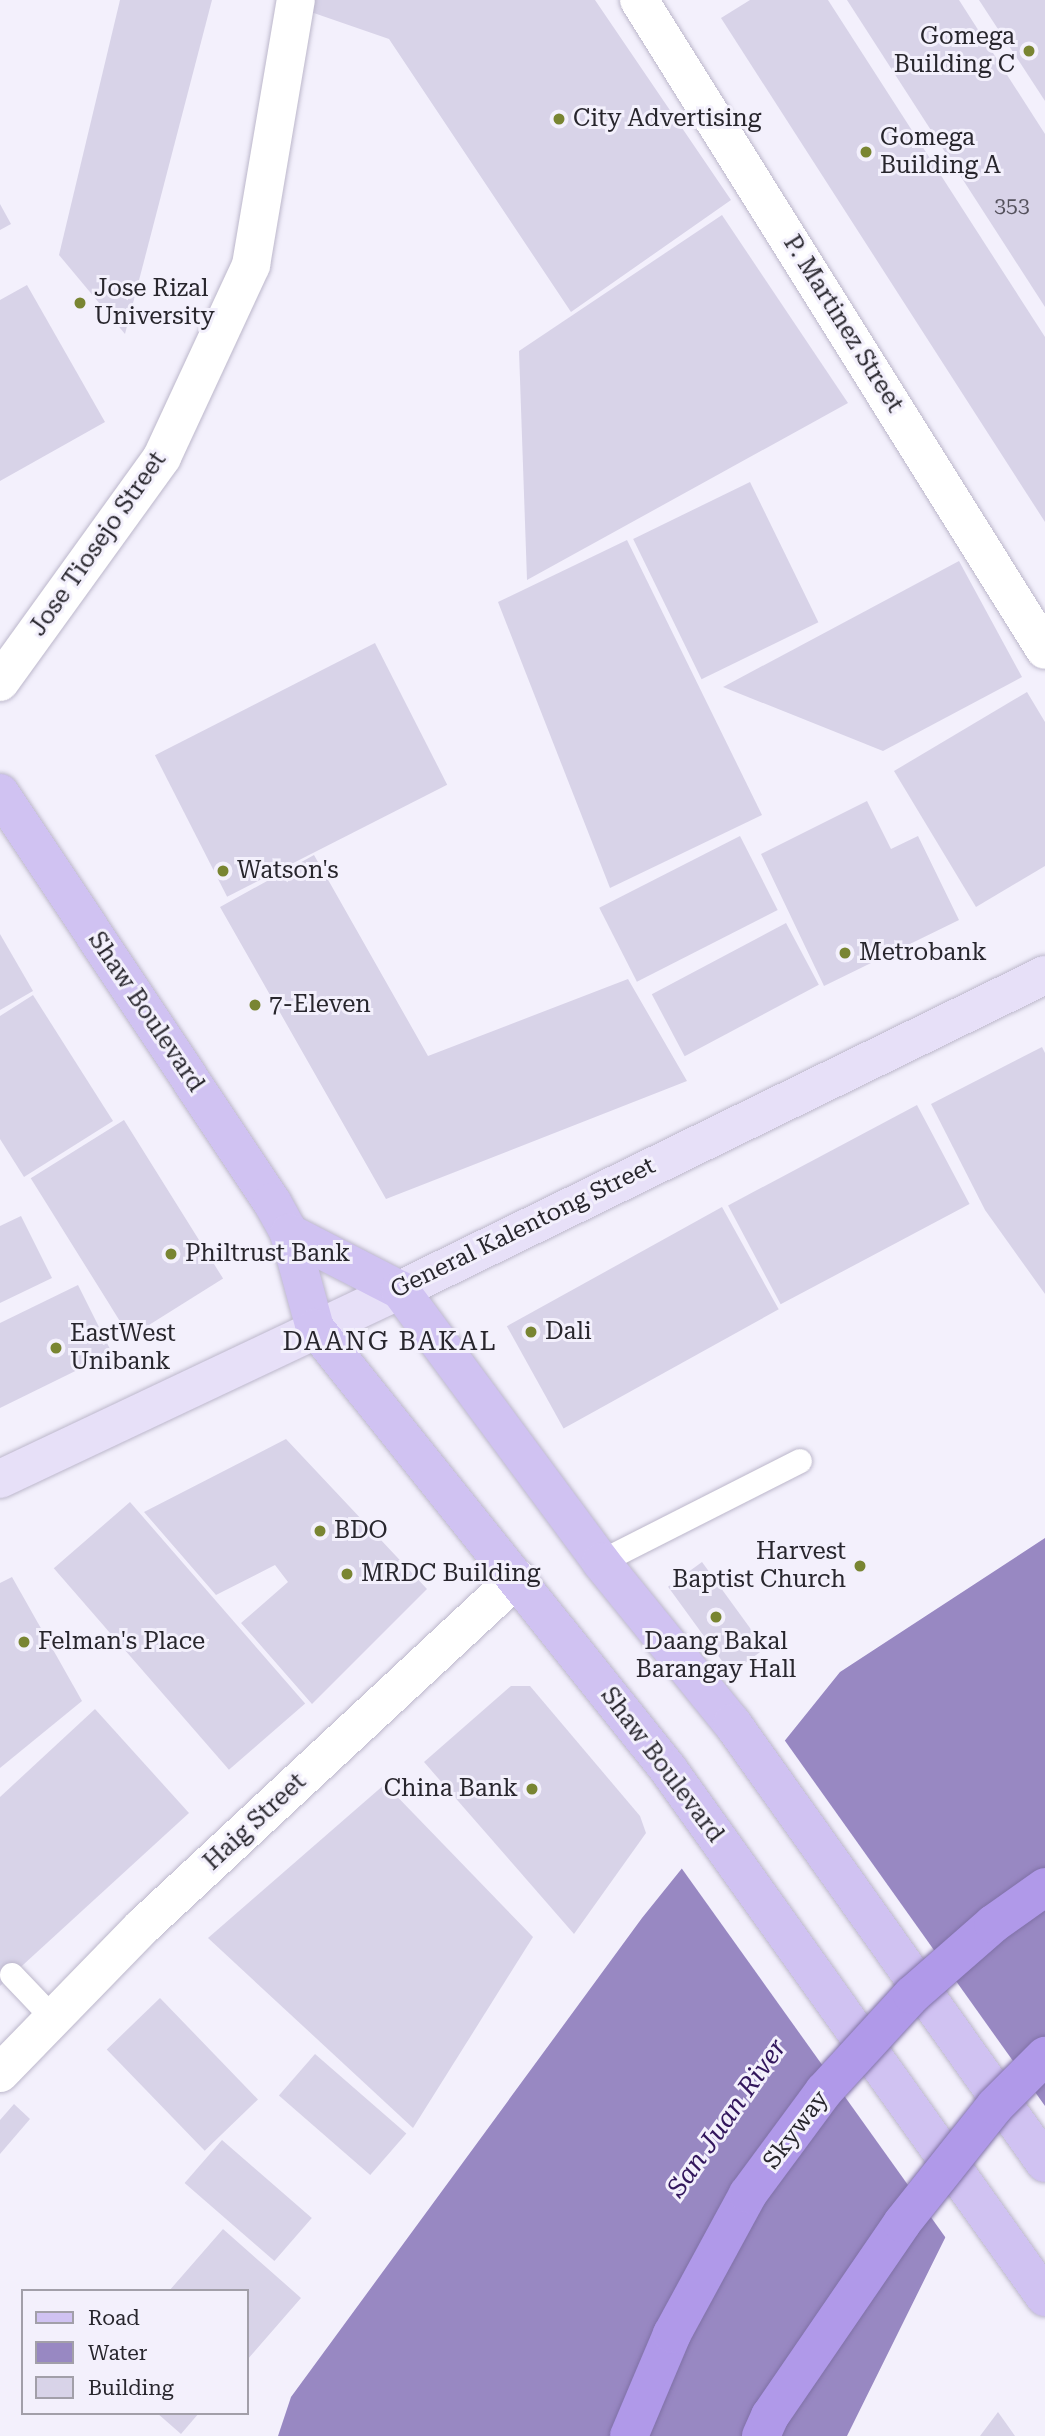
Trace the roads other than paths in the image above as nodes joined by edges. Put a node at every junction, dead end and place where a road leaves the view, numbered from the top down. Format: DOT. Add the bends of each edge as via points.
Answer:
graph roads {
  1 [pos="296,0"];
  2 [pos="639,0"];
  3 [pos="1045,650"];
  4 [pos="0,682"];
  5 [pos="0,793"];
  6 [pos="1045,975"];
  7 [pos="289,1233"];
  8 [pos="400,1290"];
  9 [pos="315,1328"];
  10 [pos="800,1461"];
  11 [pos="0,1479"];
  12 [pos="601,1562"];
  13 [pos="517,1578"];
  14 [pos="1045,1887"];
  15 [pos="12,1975"];
  16 [pos="52,2017"];
  17 [pos="1045,2056"];
  18 [pos="0,2073"];
  19 [pos="1045,2163"];
  20 [pos="1045,2297"];
  21 [pos="629,2436"];
  22 [pos="761,2436"];
  1 -- 4 [label="street, Jose Tiosejo Street" via="251,265 162,457"];
  2 -- 3 [label="street, P. Martinez Street"];
  5 -- 7 [label="main road, Shaw Boulevard"];
  6 -- 8 [label="main road, General Kalentong Street"];
  7 -- 8 [label="main road"];
  7 -- 9 [label="main road, Shaw Boulevard"];
  8 -- 9 [label="main road, General Kalentong Street"];
  8 -- 12 [label="main road"];
  9 -- 11 [label="main road, General Kalentong Street"];
  9 -- 13 [label="main road, Shaw Boulevard"];
  10 -- 12 [label="lane"];
  12 -- 19 [label="main road, bridge" via="732,1723"];
  13 -- 16 [label="street, Haig Street" via="142,1927"];
  13 -- 20 [label="main road, Shaw Boulevard, bridge" via="668,1769"];
  14 -- 21 [label="highway, Skyway, bridge" via="993,1924 912,1995 824,2091 748,2194 672,2334"];
  15 -- 16 [label="lane"];
  16 -- 18 [label="street, Haig Street"];
  17 -- 22 [label="highway, bridge" via="995,2106 902,2223 770,2416"];
}
